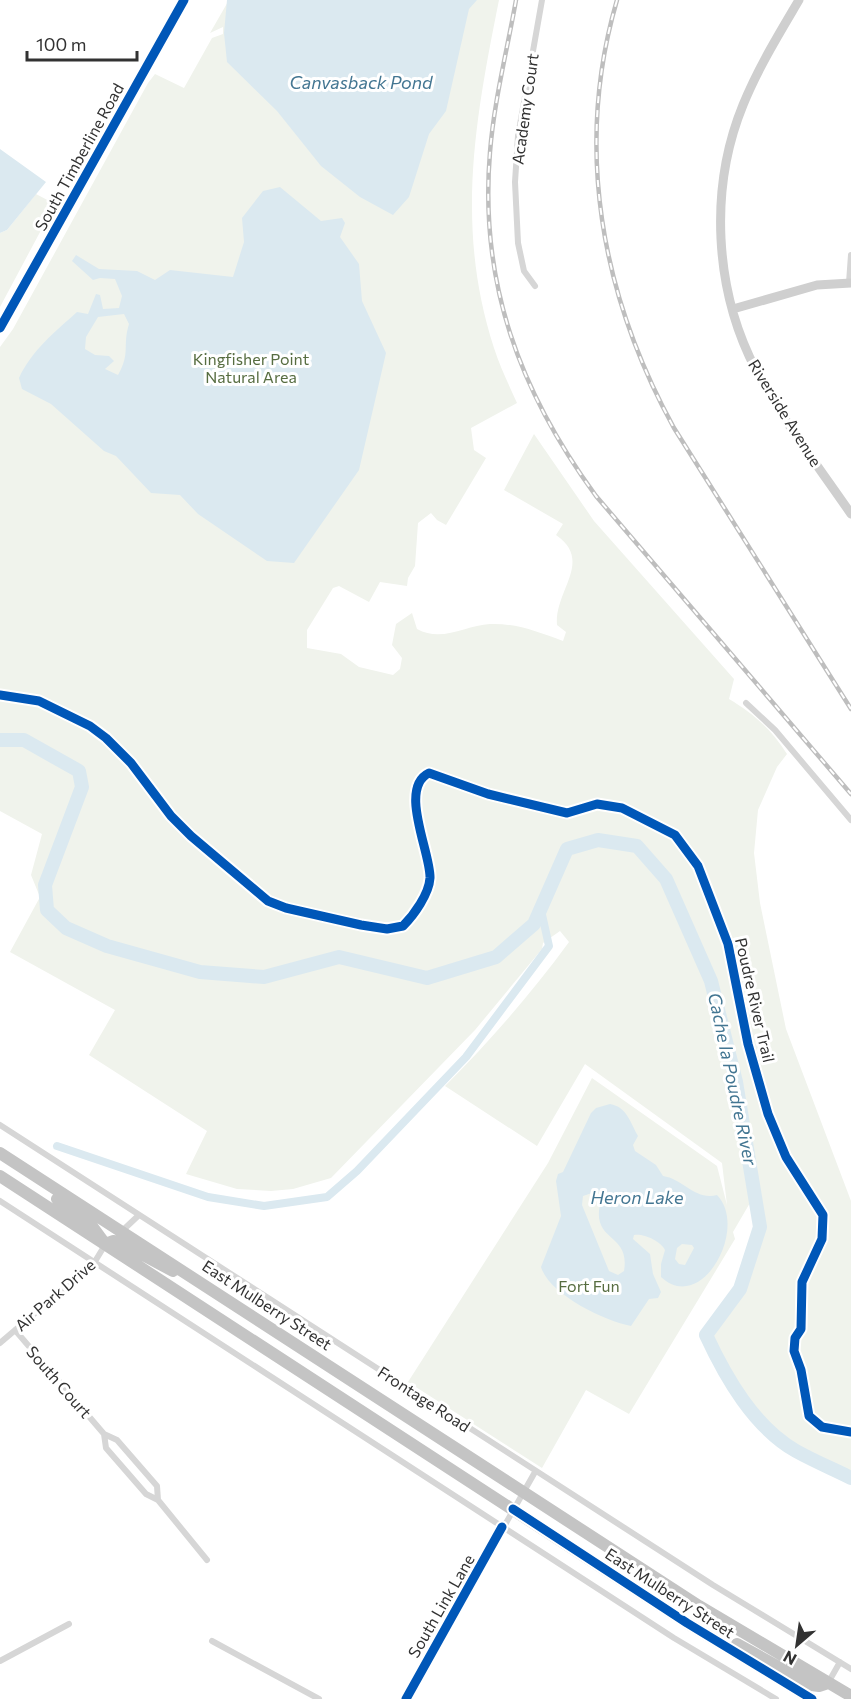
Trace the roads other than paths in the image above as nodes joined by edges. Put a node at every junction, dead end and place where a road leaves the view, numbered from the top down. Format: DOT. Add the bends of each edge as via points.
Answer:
graph roads {
  1 [pos="184,0"];
  2 [pos="542,0"];
  3 [pos="799,0"];
  4 [pos="851,255"];
  5 [pos="850,283"];
  6 [pos="535,286"];
  7 [pos="732,309"];
  8 [pos="0,328"];
  9 [pos="851,514"];
  10 [pos="746,703"];
  11 [pos="851,820"];
  12 [pos="0,1125"];
  13 [pos="0,1153"];
  14 [pos="0,1161"];
  15 [pos="0,1176"];
  16 [pos="0,1201"];
  17 [pos="139,1215"];
  18 [pos="122,1231"];
  19 [pos="105,1244"];
  20 [pos="94,1263"];
  21 [pos="212,1289"];
  22 [pos="15,1330"];
  23 [pos="0,1343"];
  24 [pos="104,1434"];
  25 [pos="535,1472"];
  26 [pos="523,1492"];
  27 [pos="158,1500"];
  28 [pos="513,1509"];
  29 [pos="502,1527"];
  30 [pos="207,1560"];
  31 [pos="669,1610"];
  32 [pos="69,1624"];
  33 [pos="212,1641"];
  34 [pos="0,1661"];
  35 [pos="840,1662"];
  36 [pos="851,1669"];
  37 [pos="828,1683"];
  38 [pos="851,1696"];
  39 [pos="319,1699"];
  40 [pos="406,1699"];
  41 [pos="776,1699"];
  42 [pos="812,1699"];
  1 -- 8 [label="main road, South Timberline Road"];
  2 -- 6 [label="street, Academy Court" via="518,136 515,182 518,243 524,271"];
  3 -- 7 [label="main road, Riverside Avenue" via="750,89 728,152 720,227"];
  4 -- 5 [label="street"];
  5 -- 7 [label="main road" via="817,285"];
  7 -- 9 [label="main road, Riverside Avenue" via="756,369"];
  10 -- 11 [label="street" via="775,730"];
  12 -- 17 [label="street, Frontage Road"];
  13 -- 18 [label="highway, East Mulberry Street"];
  14 -- 19 [label="highway" via="86,1218"];
  15 -- 19 [label="highway, East Mulberry Street"];
  16 -- 20 [label="street"];
  17 -- 18 [label="street"];
  17 -- 25 [label="street, Frontage Road"];
  18 -- 21 [label="highway, East Mulberry Street"];
  19 -- 20 [label="street, Air Park Drive"];
  19 -- 21 [label="highway" via="119,1242"];
  19 -- 28 [label="highway, East Mulberry Street"];
  20 -- 22 [label="street, Air Park Drive"];
  20 -- 29 [label="street"];
  21 -- 26 [label="highway, East Mulberry Street"];
  22 -- 23 [label="street, Air Park Drive"];
  22 -- 24 [label="street, South Court"];
  24 -- 27 [label="street, South Court" via="106,1448 146,1494"];
  24 -- 27 [label="street, South Court" via="117,1440 157,1486"];
  25 -- 26 [label="street, South Link Lane"];
  25 -- 35 [label="street, Frontage Road"];
  26 -- 28 [label="street, South Link Lane"];
  26 -- 37 [label="highway, East Mulberry Street" via="699,1606"];
  27 -- 30 [label="street, South Court"];
  28 -- 29 [label="street, South Link Lane"];
  28 -- 31 [label="highway, East Mulberry Street"];
  29 -- 40 [label="street, South Link Lane"];
  29 -- 41 [label="street"];
  31 -- 37 [label="highway" via="811,1685"];
  31 -- 42 [label="highway, East Mulberry Street"];
  32 -- 34 [label="street"];
  33 -- 39 [label="street"];
  35 -- 36 [label="street, Frontage Road"];
  35 -- 37 [label="street"];
  37 -- 38 [label="highway, East Mulberry Street"];
}
